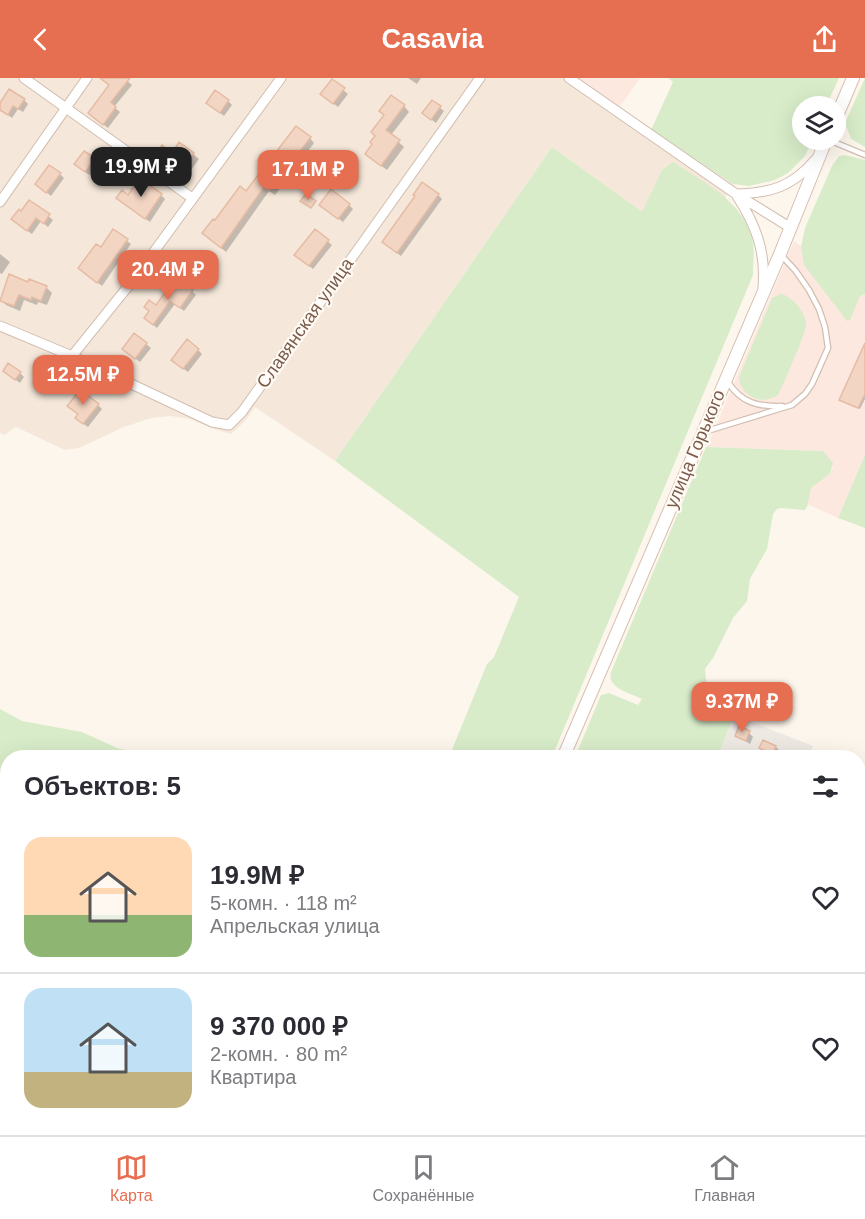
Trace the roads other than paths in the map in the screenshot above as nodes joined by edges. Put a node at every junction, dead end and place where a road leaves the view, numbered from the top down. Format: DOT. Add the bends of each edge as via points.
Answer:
graph roads {
  1 [pos="24,78"];
  2 [pos="87,78"];
  3 [pos="281,78"];
  4 [pos="480,78"];
  5 [pos="569,78"];
  6 [pos="852,78"];
  7 [pos="845,96"];
  8 [pos="66,107"];
  9 [pos="846,148"];
  10 [pos="822,150"];
  11 [pos="820,155"];
  12 [pos="865,155"];
  13 [pos="736,194"];
  14 [pos="192,198"];
  15 [pos="0,202"];
  16 [pos="791,228"];
  17 [pos="780,254"];
  18 [pos="763,291"];
  19 [pos="0,326"];
  20 [pos="72,356"];
  21 [pos="725,377"];
  22 [pos="792,405"];
  23 [pos="702,432"];
  24 [pos="566,750"];
  1 -- 8 [label="street"];
  2 -- 8 [label="street"];
  3 -- 14 [label="street"];
  4 -- 20 [label="street, Славянская улица" via="234,422 224,426 212,422"];
  5 -- 13 [label="street"];
  6 -- 7 [label="main road"];
  8 -- 14 [label="street"];
  8 -- 15 [label="street"];
  9 -- 12 [label="lane"];
  10 -- 11 [label="main road, улица Горького"];
  11 -- 13 [label="street" via="788,184 766,192"];
  11 -- 16 [label="main road, улица Горького"];
  13 -- 16 [label="street"];
  13 -- 18 [label="street" via="762,246"];
  14 -- 20 [label="street"];
  16 -- 17 [label="main road, улица Горького"];
  17 -- 18 [label="main road, улица Горького"];
  17 -- 22 [label="lane" via="819,309 828,348 812,384"];
  18 -- 21 [label="main road, улица Горького"];
  19 -- 20 [label="street"];
  21 -- 22 [label="lane" via="748,402 770,407"];
  21 -- 23 [label="main road, улица Горького"];
  22 -- 23 [label="lane"];
  23 -- 24 [label="main road, улица Горького"];
}
